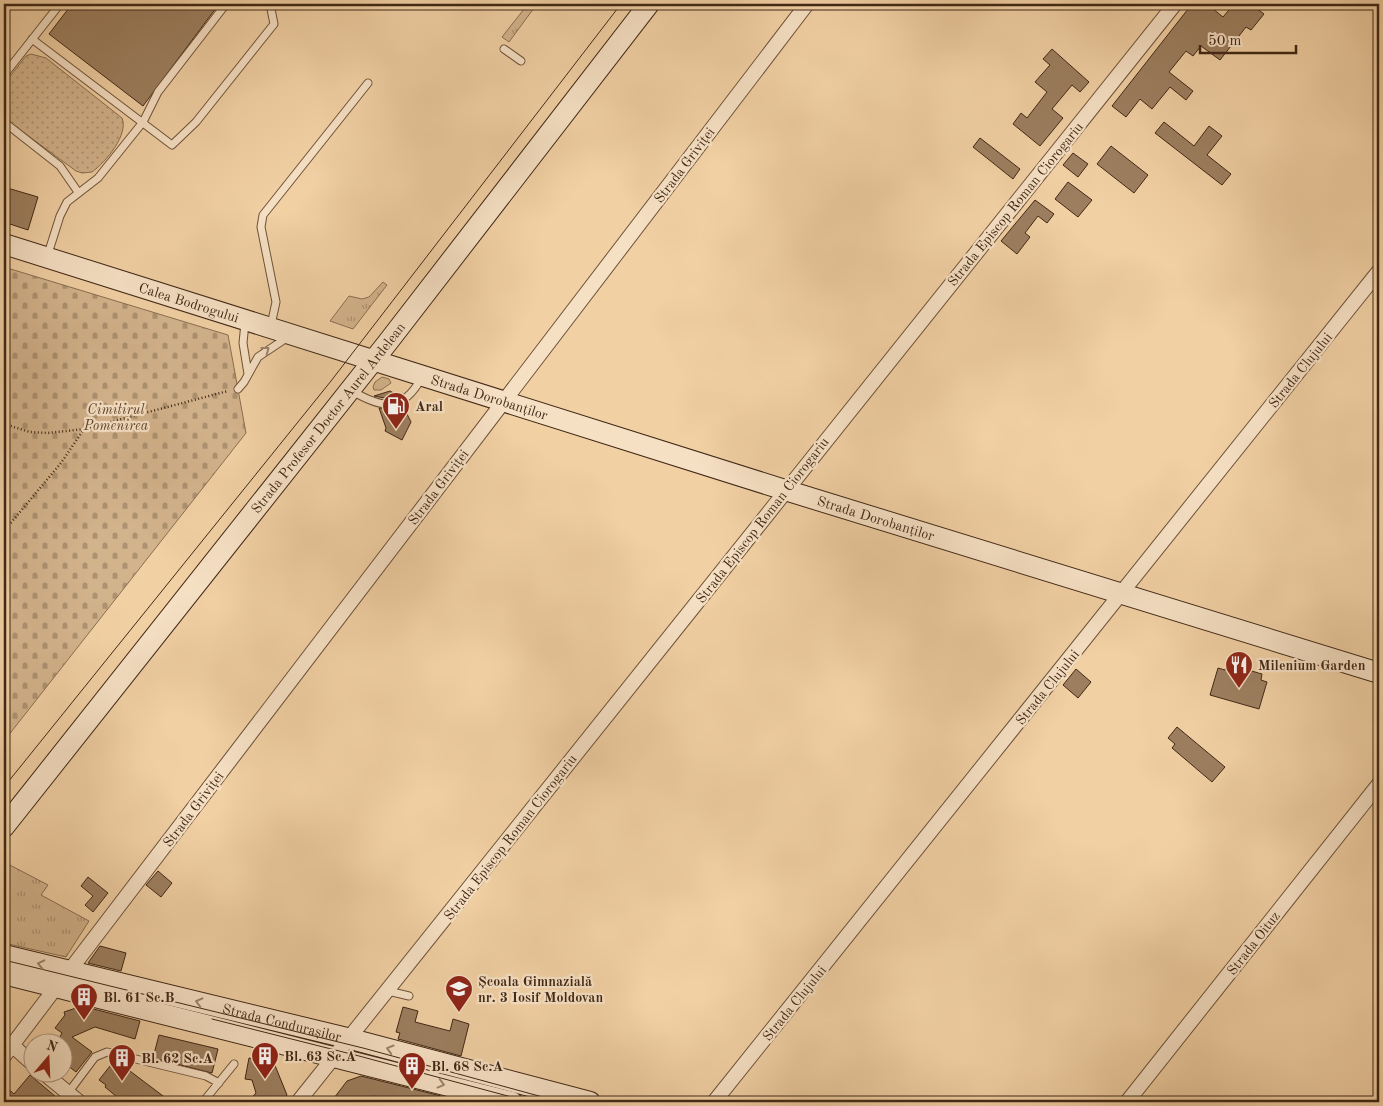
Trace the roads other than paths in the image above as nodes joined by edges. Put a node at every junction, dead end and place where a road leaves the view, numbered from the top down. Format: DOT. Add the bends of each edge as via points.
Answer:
graph roads {
  1 [pos="60,4"];
  2 [pos="226,4"];
  3 [pos="270,4"];
  4 [pos="807,4"];
  5 [pos="1175,4"];
  6 [pos="646,5"];
  7 [pos="32,40"];
  8 [pos="504,49"];
  9 [pos="521,61"];
  10 [pos="4,75"];
  11 [pos="368,83"];
  12 [pos="4,122"];
  13 [pos="143,122"];
  14 [pos="78,192"];
  15 [pos="4,244"];
  16 [pos="47,258"];
  17 [pos="1379,271"];
  18 [pos="246,320"];
  19 [pos="270,327"];
  20 [pos="292,334"];
  21 [pos="373,360"];
  22 [pos="248,374"];
  23 [pos="422,376"];
  24 [pos="238,388"];
  25 [pos="350,390"];
  26 [pos="504,402"];
  27 [pos="785,490"];
  28 [pos="1121,594"];
  29 [pos="1379,673"];
  30 [pos="1379,784"];
  31 [pos="4,827"];
  32 [pos="4,955"];
  33 [pos="70,970"];
  34 [pos="4,974"];
  35 [pos="57,986"];
  36 [pos="388,991"];
  37 [pos="409,996"];
  38 [pos="351,1039"];
  39 [pos="8,1051"];
  40 [pos="336,1057"];
  41 [pos="22,1058"];
  42 [pos="234,1064"];
  43 [pos="219,1083"];
  44 [pos="57,1084"];
  45 [pos="68,1093"];
  46 [pos="79,1102"];
  47 [pos="203,1102"];
  48 [pos="298,1102"];
  49 [pos="512,1102"];
  50 [pos="590,1102"];
  51 [pos="714,1102"];
  52 [pos="1127,1102"];
  1 -- 7 [label="lane"];
  2 -- 13 [label="lane" via="158,92"];
  3 -- 13 [label="lane" via="274,24 184,135 172,145"];
  4 -- 26 [label="street, Strada Griviței"];
  5 -- 27 [label="street, Strada Episcop Roman Ciorogariu"];
  6 -- 21 [label="main road, Strada Profesor Doctor Aurel Ardelean"];
  7 -- 10 [label="lane"];
  7 -- 13 [label="lane"];
  8 -- 9 [label="lane"];
  11 -- 19 [label="lane" via="263,214 261,227 276,302"];
  12 -- 14 [label="lane" via="60,166"];
  13 -- 14 [label="lane" via="98,178"];
  14 -- 16 [label="lane" via="64,207"];
  15 -- 16 [label="main road, Calea Bodrogului"];
  16 -- 18 [label="main road, Calea Bodrogului"];
  17 -- 28 [label="street, Strada Clujului"];
  18 -- 19 [label="main road, Calea Bodrogului"];
  18 -- 22 [label="lane" via="242,337"];
  19 -- 20 [label="main road, Calea Bodrogului"];
  20 -- 21 [label="main road, Calea Bodrogului"];
  22 -- 20 [label="lane, one-way" via="262,353"];
  21 -- 23 [label="main road, Strada Dorobanților"];
  21 -- 25 [label="main road, Strada Profesor Doctor Aurel Ardelean"];
  22 -- 24 [label="lane"];
  23 -- 25 [label="lane" via="412,394 393,405 366,400"];
  23 -- 26 [label="main road, Strada Dorobanților"];
  25 -- 31 [label="main road, Strada Profesor Doctor Aurel Ardelean"];
  26 -- 27 [label="main road, Strada Dorobanților"];
  26 -- 33 [label="street, Strada Griviței"];
  27 -- 28 [label="main road, Strada Dorobanților"];
  27 -- 36 [label="street, Strada Episcop Roman Ciorogariu"];
  28 -- 29 [label="main road, Strada Dorobanților"];
  28 -- 51 [label="street, Strada Clujului"];
  30 -- 52 [label="street, Strada Oituz"];
  33 -- 32 [label="main road, Strada Condurașilor, one-way"];
  38 -- 33 [label="main road, Strada Condurașilor, one-way"];
  34 -- 35 [label="main road, Strada Condurașilor"];
  35 -- 39 [label="street"];
  35 -- 40 [label="main road, Strada Condurașilor"];
  36 -- 37 [label="lane"];
  36 -- 38 [label="street, Strada Episcop Roman Ciorogariu"];
  38 -- 40 [label="street, Strada Episcop Roman Ciorogariu"];
  50 -- 38 [label="main road, Strada Condurașilor, one-way"];
  39 -- 41 [label="street"];
  40 -- 48 [label="street, Strada Episcop Roman Ciorogariu"];
  40 -- 49 [label="main road, Strada Condurașilor, one-way"];
  42 -- 43 [label="lane"];
  43 -- 45 [label="lane" via="206,1076 107,1052 94,1057"];
  43 -- 47 [label="lane"];
  44 -- 45 [label="street"];
  45 -- 46 [label="street"];
}
